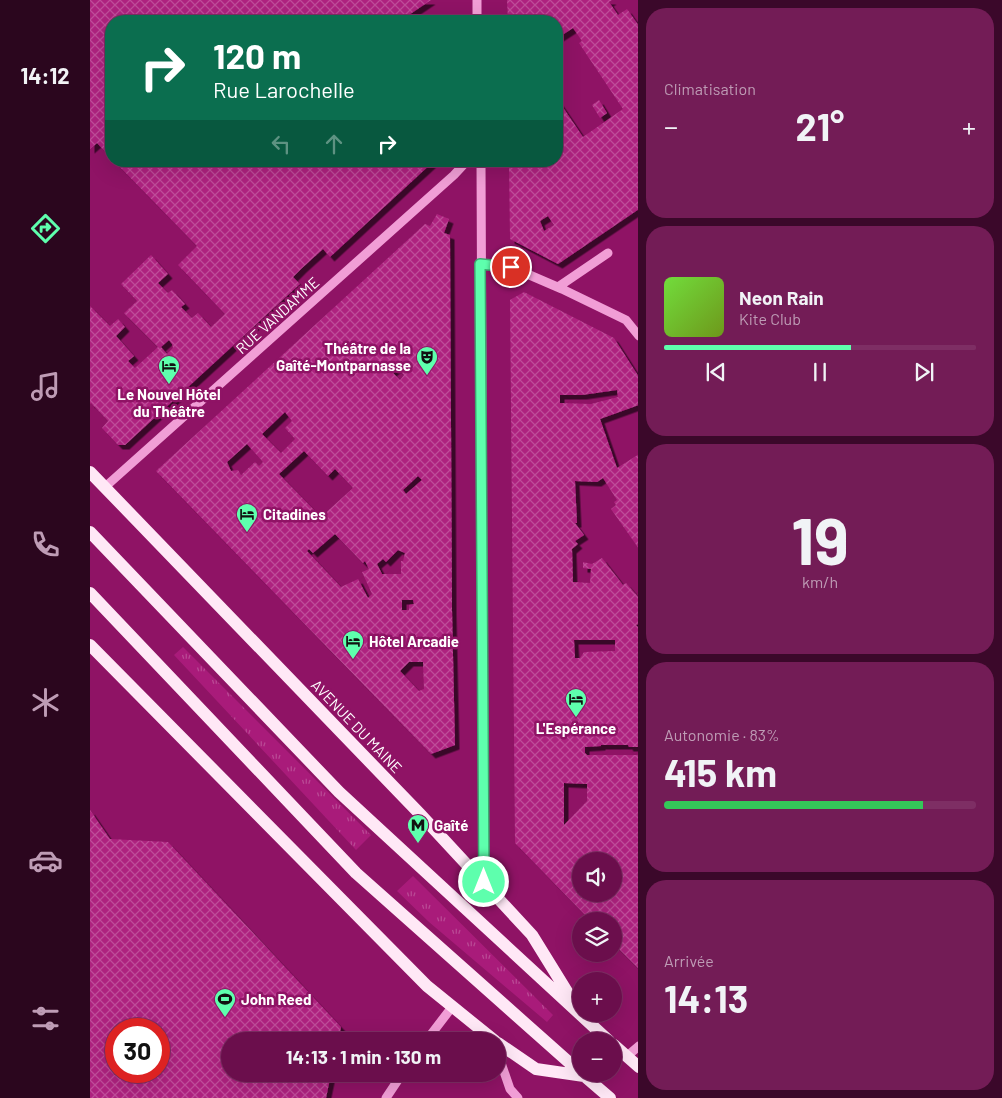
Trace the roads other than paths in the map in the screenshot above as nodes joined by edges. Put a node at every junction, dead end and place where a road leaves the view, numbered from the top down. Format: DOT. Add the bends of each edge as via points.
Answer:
graph roads {
  1 [pos="477,0"];
  2 [pos="478,15"];
  3 [pos="461,167"];
  4 [pos="480,167"];
  5 [pos="608,253"];
  6 [pos="480,264"];
  7 [pos="558,288"];
  8 [pos="638,336"];
  9 [pos="90,472"];
  10 [pos="105,487"];
  11 [pos="90,532"];
  12 [pos="90,593"];
  13 [pos="90,645"];
  14 [pos="484,882"];
  15 [pos="572,1000"];
  16 [pos="572,1007"];
  17 [pos="452,1008"];
  18 [pos="588,1022"];
  19 [pos="433,1032"];
  20 [pos="483,1032"];
  21 [pos="599,1032"];
  22 [pos="638,1046"];
  23 [pos="506,1049"];
  24 [pos="622,1053"];
  25 [pos="626,1057"];
  26 [pos="572,1065"];
  27 [pos="638,1067"];
  28 [pos="572,1073"];
  29 [pos="506,1077"];
  30 [pos="397,1082"];
  31 [pos="591,1082"];
  32 [pos="386,1098"];
  33 [pos="518,1098"];
  34 [pos="610,1098"];
  1 -- 2 [label="street"];
  3 -- 10 [label="street, RUE VANDAMME"];
  4 -- 6 [label="street"];
  5 -- 7 [label="street"];
  6 -- 7 [label="street" via="511,267"];
  6 -- 14 [label="street"];
  7 -- 8 [label="street" via="626,320"];
  9 -- 10 [label="main road, AVENUE DU MAINE"];
  10 -- 14 [label="main road, AVENUE DU MAINE"];
  11 -- 16 [label="main road, AVENUE DU MAINE" via="339,792"];
  12 -- 26 [label="main road" via="356,873"];
  13 -- 17 [label="main road"];
  14 -- 15 [label="main road, AVENUE DU MAINE" via="532,935"];
  17 -- 19 [label="street"];
  17 -- 20 [label="main road"];
  18 -- 21 [label="main road, AVENUE DU MAINE"];
  22 -- 25 [label="street"];
  23 -- 28 [label="main road" via="536,1069"];
  24 -- 25 [label="main road"];
  25 -- 27 [label="main road"];
  29 -- 33 [label="street"];
  30 -- 32 [label="street"];
  31 -- 34 [label="main road"];
}
